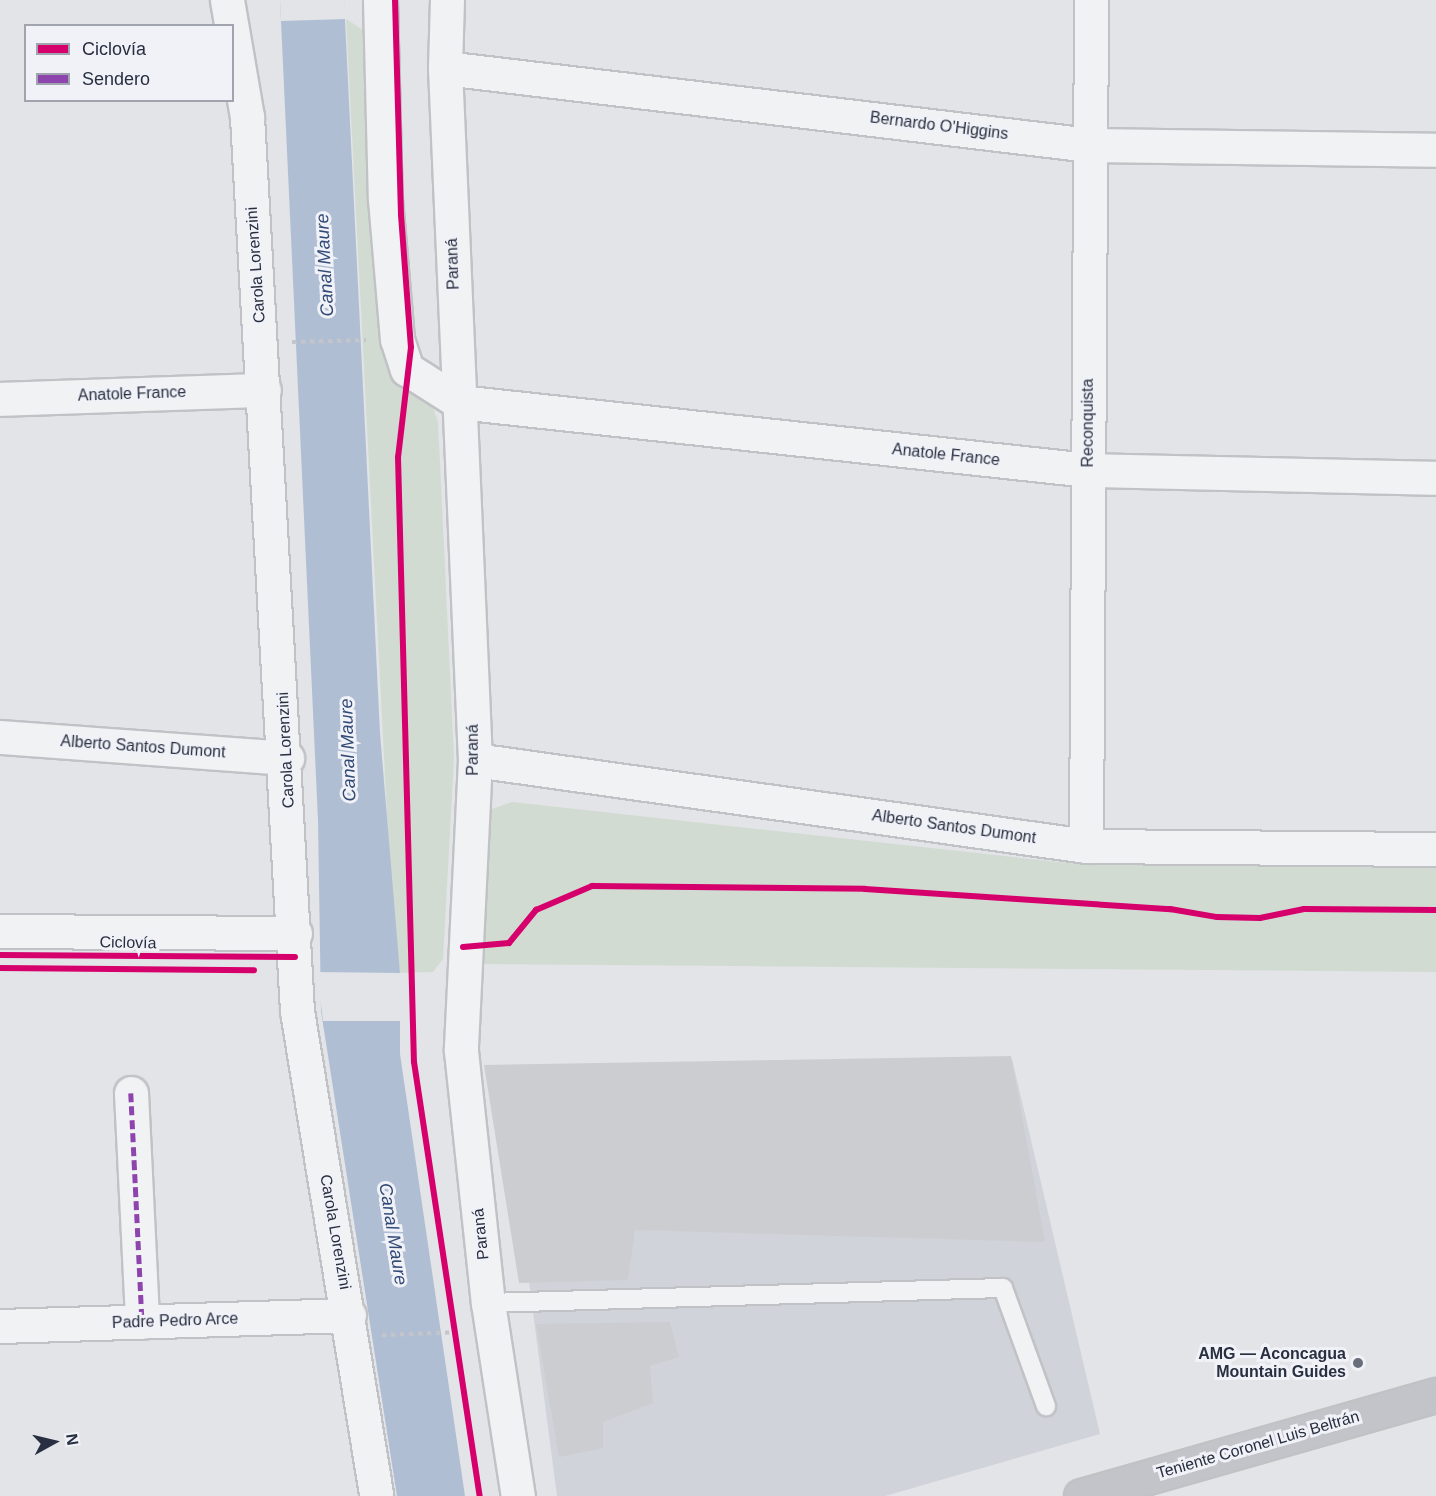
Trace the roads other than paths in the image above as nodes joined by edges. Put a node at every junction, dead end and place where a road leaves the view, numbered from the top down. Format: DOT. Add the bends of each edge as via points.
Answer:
graph roads {
  1 [pos="227,0"];
  2 [pos="380,0"];
  3 [pos="447,0"];
  4 [pos="1091,0"];
  5 [pos="231,24"];
  6 [pos="234,41"];
  7 [pos="445,68"];
  8 [pos="1090,145"];
  9 [pos="1436,150"];
  10 [pos="264,390"];
  11 [pos="0,399"];
  12 [pos="459,402"];
  13 [pos="1088,470"];
  14 [pos="1436,478"];
  15 [pos="0,737"];
  16 [pos="287,758"];
  17 [pos="475,760"];
  18 [pos="1086,846"];
  19 [pos="1436,849"];
  20 [pos="0,931"];
  21 [pos="296,933"];
  22 [pos="131,1093"];
  23 [pos="488,1303"];
  24 [pos="142,1322"];
  25 [pos="361,1325"];
  26 [pos="0,1326"];
  27 [pos="1436,1395"];
  28 [pos="1046,1406"];
  29 [pos="376,1496"];
  30 [pos="518,1496"];
  31 [pos="1081,1496"];
  1 -- 5 [label="street, Carola Lorenzini"];
  2 -- 12 [label="street" via="385,198 397,339 407,369"];
  3 -- 7 [label="street, Paraná"];
  4 -- 8 [label="street, Reconquista"];
  6 -- 10 [label="street, Carola Lorenzini" via="247,117"];
  7 -- 8 [label="street, Bernardo O'Higgins"];
  7 -- 12 [label="street, Paraná"];
  8 -- 9 [label="street, Bernardo O'Higgins"];
  8 -- 13 [label="street, Reconquista"];
  10 -- 11 [label="street, Anatole France"];
  10 -- 16 [label="street, Carola Lorenzini"];
  12 -- 13 [label="street, Anatole France"];
  12 -- 17 [label="street, Paraná"];
  13 -- 14 [label="street, Anatole France"];
  13 -- 18 [label="street, Reconquista"];
  15 -- 16 [label="street, Alberto Santos Dumont"];
  16 -- 21 [label="street, Carola Lorenzini"];
  17 -- 18 [label="street, Alberto Santos Dumont"];
  17 -- 23 [label="street, Paraná" via="460,1011"];
  18 -- 19 [label="street, Alberto Santos Dumont"];
  20 -- 21 [label="street"];
  21 -- 25 [label="street, Carola Lorenzini" via="297,1011"];
  22 -- 24 [label="street"];
  23 -- 28 [label="lane" via="1003,1288"];
  23 -- 30 [label="street, Paraná"];
  24 -- 25 [label="street, Padre Pedro Arce"];
  24 -- 26 [label="street, Padre Pedro Arce"];
  25 -- 29 [label="street, Carola Lorenzini"];
  27 -- 31 [label="main road, Teniente Coronel Luis Beltrán"];
}
